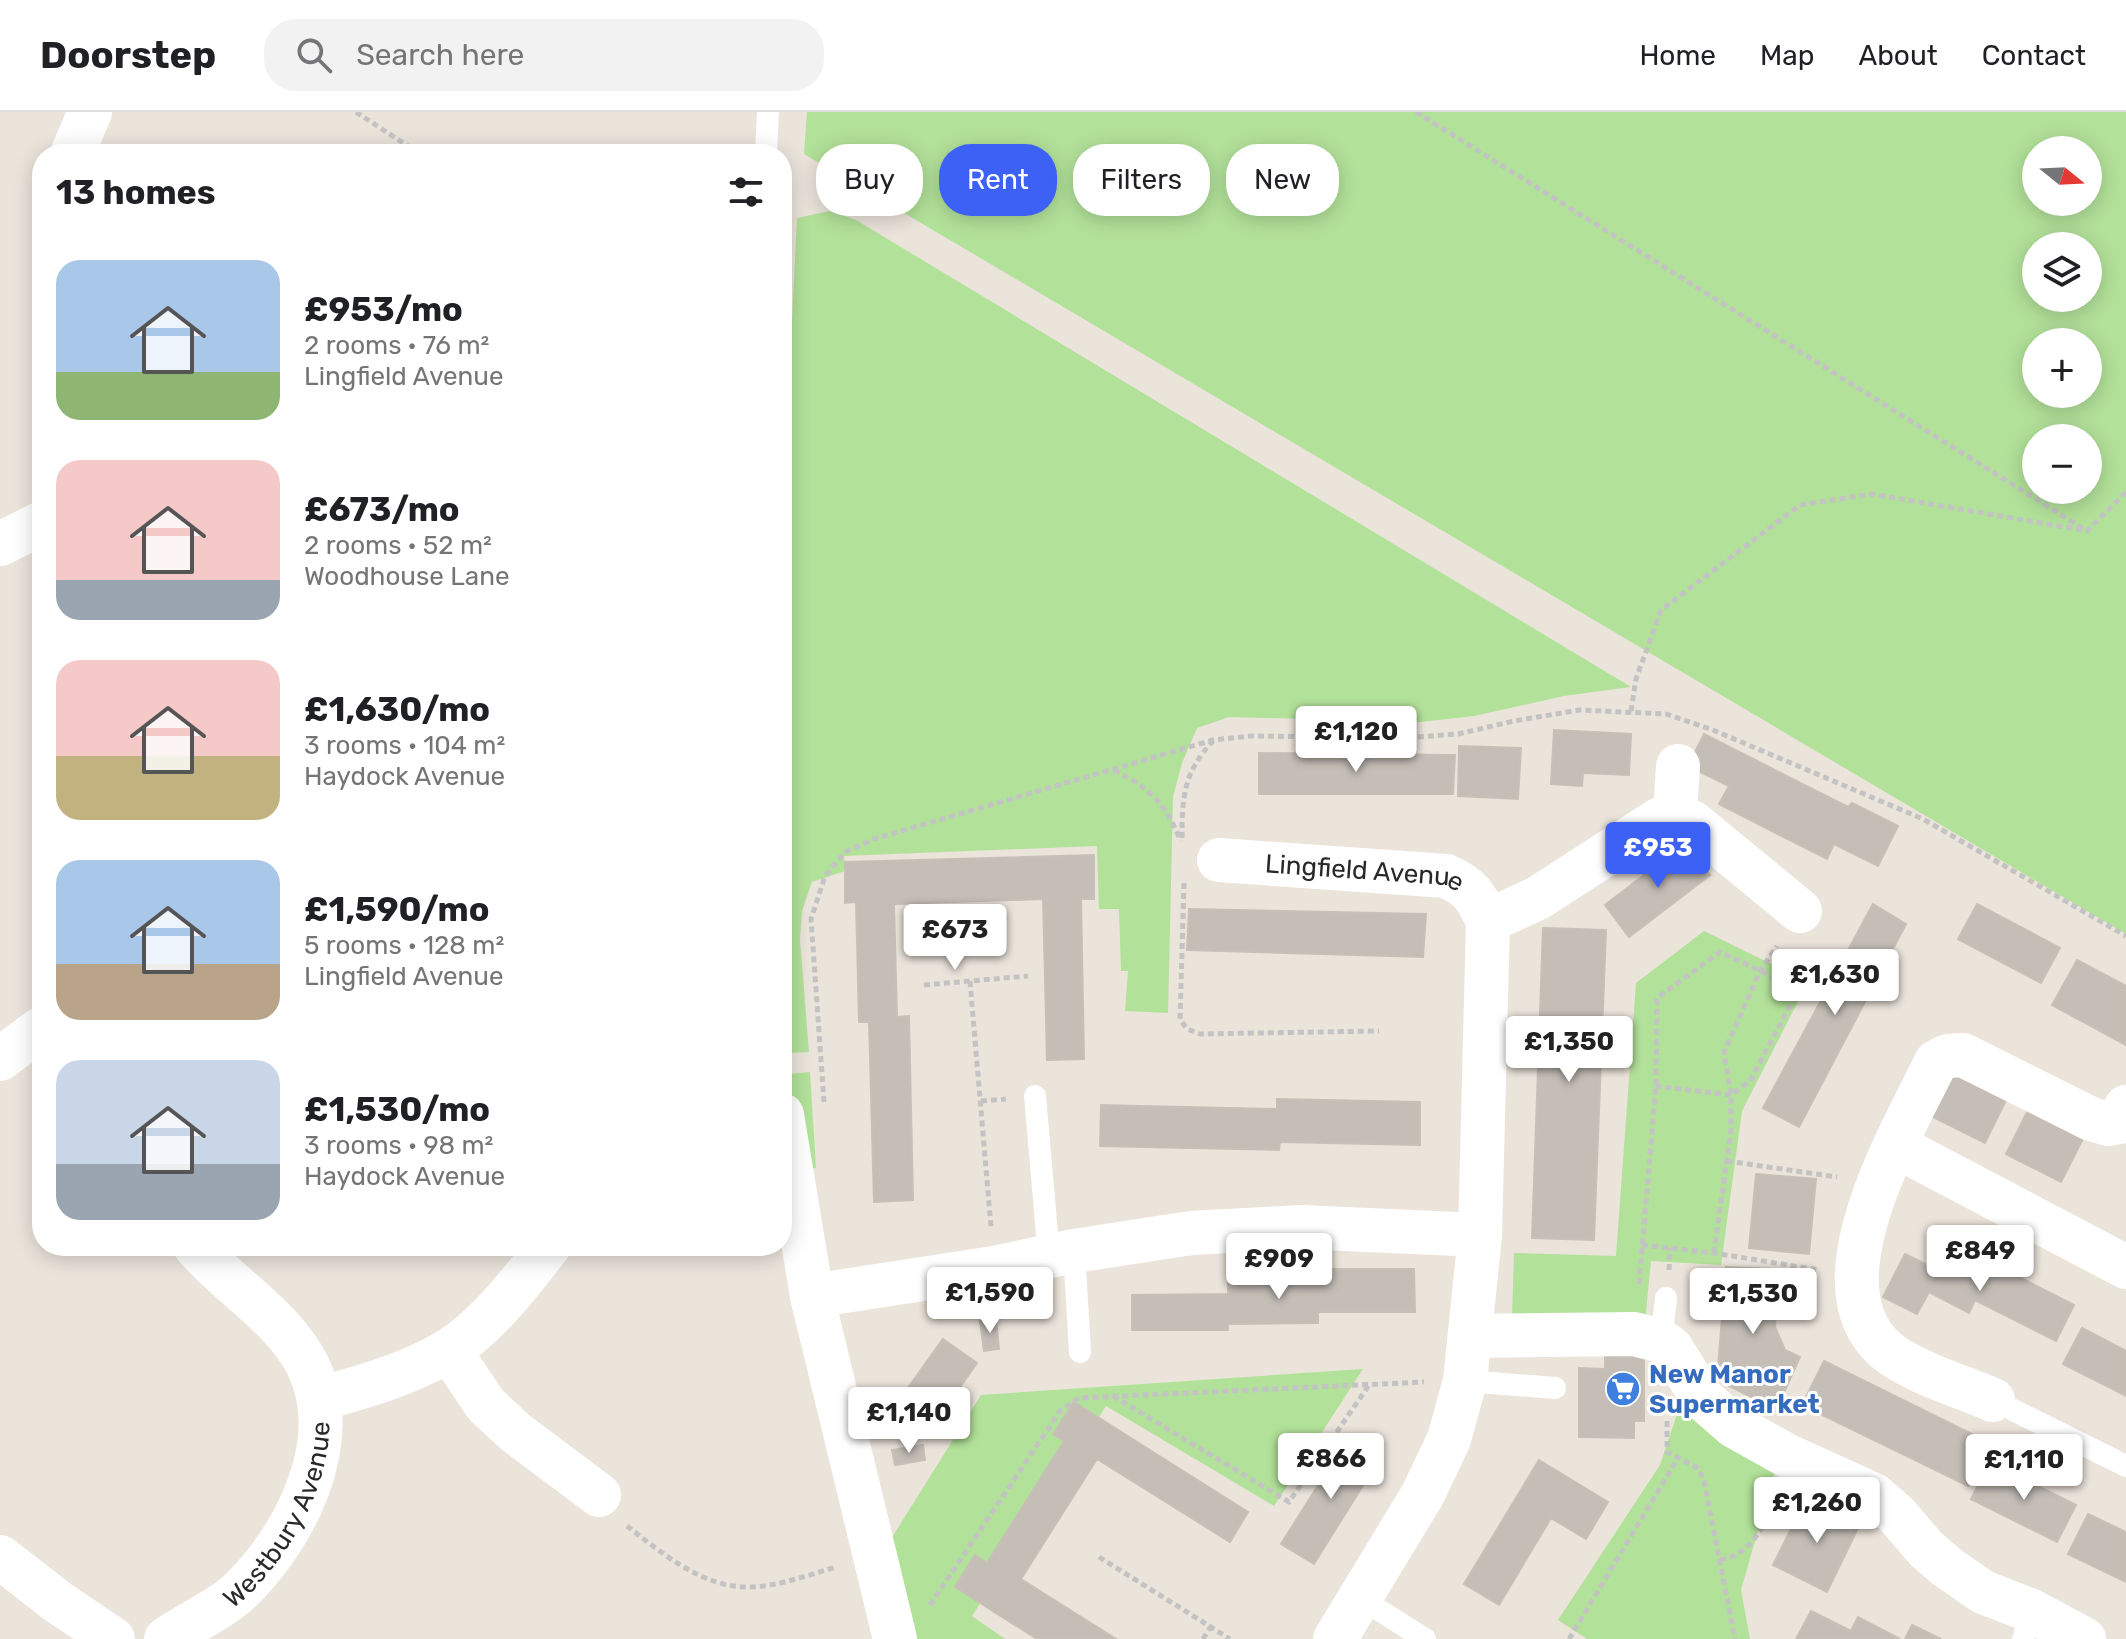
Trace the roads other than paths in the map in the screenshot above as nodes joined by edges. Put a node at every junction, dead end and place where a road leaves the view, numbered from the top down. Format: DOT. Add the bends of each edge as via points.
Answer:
graph roads {
  1 [pos="90,112"];
  2 [pos="768,112"];
  3 [pos="76,144"];
  4 [pos="766,144"];
  5 [pos="32,528"];
  6 [pos="0,544"];
  7 [pos="1678,766"];
  8 [pos="1675,815"];
  9 [pos="1201,864"];
  10 [pos="1800,911"];
  11 [pos="1488,921"];
  12 [pos="1035,1096"];
  13 [pos="2126,1107"];
  14 [pos="1887,1164"];
  15 [pos="792,1175"];
  16 [pos="1480,1235"];
  17 [pos="1061,1254"];
  18 [pos="205,1256"];
  19 [pos="552,1256"];
  20 [pos="2126,1267"];
  21 [pos="812,1296"];
  22 [pos="1666,1298"];
  23 [pos="1471,1336"];
  24 [pos="1659,1347"];
  25 [pos="449,1350"];
  26 [pos="1080,1352"];
  27 [pos="1465,1381"];
  28 [pos="1555,1388"];
  29 [pos="319,1399"];
  30 [pos="1993,1400"];
  31 [pos="2126,1466"];
  32 [pos="599,1495"];
  33 [pos="0,1557"];
  34 [pos="1360,1598"];
  35 [pos="2028,1625"];
  36 [pos="113,1639"];
  37 [pos="166,1639"];
  38 [pos="895,1639"];
  39 [pos="1335,1639"];
  40 [pos="1425,1639"];
  41 [pos="2084,1639"];
  1 -- 3 [label="street"];
  2 -- 4 [label="lane"];
  5 -- 6 [label="street"];
  7 -- 8 [label="street"];
  8 -- 10 [label="street" via="1692,822"];
  8 -- 11 [label="street, Lingfield Avenue" via="1660,819 1538,898"];
  9 -- 11 [label="street, Lingfield Avenue" via="1446,876 1465,884"];
  11 -- 16 [label="street, Lingfield Avenue"];
  12 -- 17 [label="lane"];
  13 -- 14 [label="street" via="2119,1122 2108,1124 1963,1055 1948,1056 1936,1062"];
  14 -- 20 [label="street"];
  14 -- 30 [label="street" via="1858,1249 1865,1322 1888,1352"];
  15 -- 21 [label="street"];
  16 -- 17 [label="street" via="1301,1227 1191,1233"];
  16 -- 23 [label="street, Lingfield Avenue"];
  17 -- 21 [label="street"];
  17 -- 26 [label="lane"];
  18 -- 29 [label="street, Westbury Avenue" via="288,1337 307,1366"];
  19 -- 25 [label="street, Westbury Avenue"];
  21 -- 38 [label="street"];
  22 -- 24 [label="lane"];
  23 -- 24 [label="street"];
  23 -- 27 [label="street, Lingfield Avenue"];
  24 -- 35 [label="street" via="1715,1412 1786,1455 1874,1495 1947,1567"];
  25 -- 29 [label="street, Westbury Avenue" via="385,1379"];
  25 -- 32 [label="street" via="486,1405"];
  27 -- 28 [label="lane"];
  27 -- 34 [label="street, Lingfield Avenue" via="1449,1439 1423,1494"];
  29 -- 37 [label="street, Westbury Avenue" via="319,1444 306,1495 277,1549 241,1591"];
  30 -- 31 [label="lane"];
  33 -- 36 [label="street"];
  34 -- 39 [label="street, Lingfield Avenue"];
  34 -- 40 [label="lane"];
  35 -- 41 [label="street"];
}
